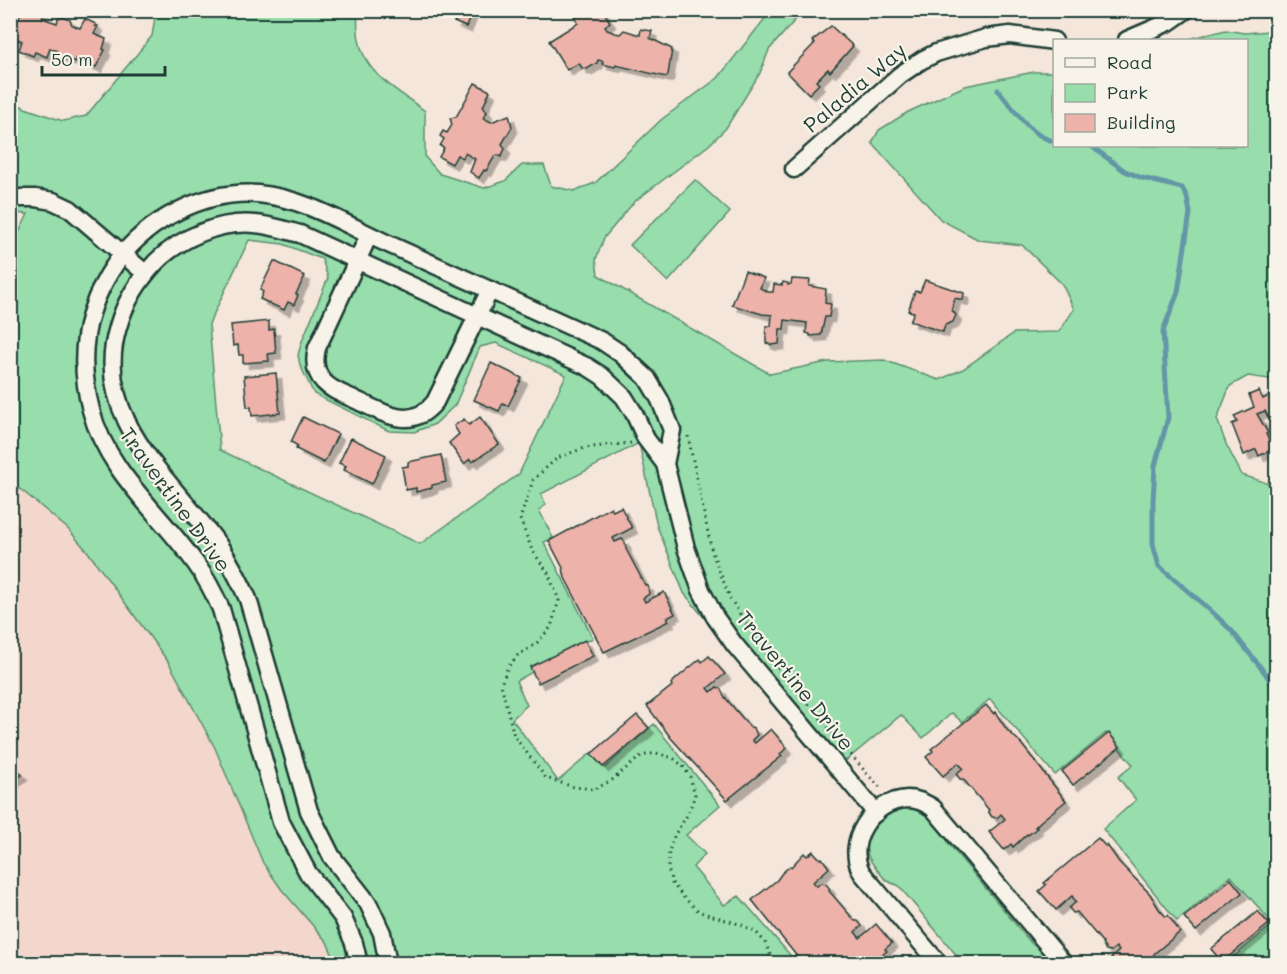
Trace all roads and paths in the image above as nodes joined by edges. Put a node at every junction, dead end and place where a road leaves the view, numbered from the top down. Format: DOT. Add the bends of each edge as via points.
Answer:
graph roads {
  1 [pos="1186,10"];
  2 [pos="1129,39"];
  3 [pos="1053,40"];
  4 [pos="794,169"];
  5 [pos="10,198"];
  6 [pos="369,235"];
  7 [pos="123,254"];
  8 [pos="357,260"];
  9 [pos="145,273"];
  10 [pos="490,290"];
  11 [pos="478,315"];
  12 [pos="672,430"];
  13 [pos="646,439"];
  14 [pos="665,464"];
  15 [pos="886,794"];
  16 [pos="876,813"];
  17 [pos="359,963"];
  18 [pos="388,963"];
  19 [pos="774,963"];
  20 [pos="939,963"];
  21 [pos="1064,963"];
  1 -- 2 [label="street"];
  3 -- 4 [label="street, Paladia Way" via="1010,35 986,38 922,60"];
  5 -- 7 [label="street" via="53,201 70,209"];
  6 -- 7 [label="street, Travertine Drive" via="310,206 256,194 230,196 180,210 144,232"];
  6 -- 8 [label="street"];
  6 -- 10 [label="street, Travertine Drive"];
  7 -- 9 [label="street"];
  7 -- 17 [label="street, Travertine Drive" via="106,278 85,334 82,358 91,412 118,468 210,586 221,609 281,822 308,873 343,918"];
  8 -- 9 [label="street, Travertine Drive" via="300,234 255,224 211,229 193,236 163,255"];
  8 -- 11 [label="street, Travertine Drive"];
  8 -- 11 [label="street" via="317,348 316,371 335,390 392,417 408,418 428,411"];
  9 -- 18 [label="street, Travertine Drive" via="132,292 114,340 114,378 127,425 236,572 248,599 309,811 332,857 368,903 382,933"];
  10 -- 11 [label="street"];
  10 -- 12 [label="street, Travertine Drive" via="620,353 647,378"];
  11 -- 13 [label="street, Travertine Drive" via="602,376 624,397"];
  12 -- 14 [label="street, Travertine Drive"];
  12 -- 15 [label="path" via="680,427 687,434 712,552 730,598 760,646"];
  13 -- 14 [label="street, Travertine Drive"];
  13 -- 19 [label="path" via="575,451 557,458 533,480 520,519 559,600 550,627 536,644 518,655 501,684 514,736 546,778 574,788 595,789 641,756 656,753 674,758 683,766 695,795 669,851 672,883 700,912 755,931"];
  14 -- 16 [label="street, Travertine Drive" via="686,548 715,617"];
  16 -- 20 [label="street" via="857,839 857,864"];
  16 -- 21 [label="street" via="906,799 920,800 933,808"];
}
